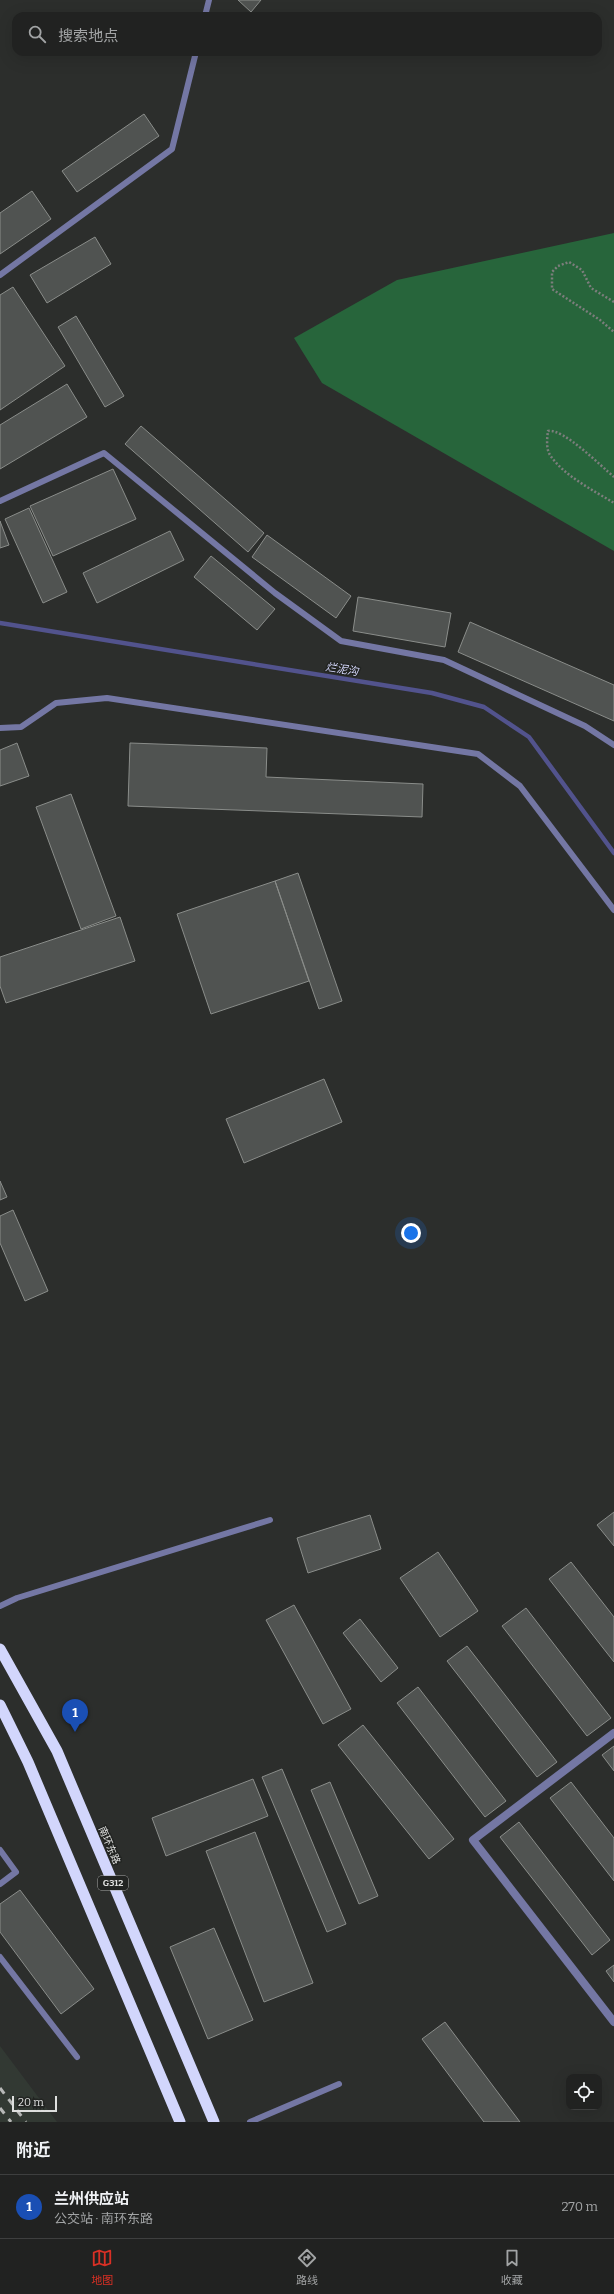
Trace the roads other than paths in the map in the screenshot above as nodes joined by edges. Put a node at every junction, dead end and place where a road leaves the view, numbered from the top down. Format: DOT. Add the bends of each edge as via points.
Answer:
graph roads {
  1 [pos="209,0"];
  2 [pos="206,12"];
  3 [pos="195,56"];
  4 [pos="0,275"];
  5 [pos="0,501"];
  6 [pos="0,728"];
  7 [pos="614,745"];
  8 [pos="614,910"];
  9 [pos="270,1520"];
  10 [pos="0,1606"];
  11 [pos="0,1649"];
  12 [pos="0,1705"];
  13 [pos="614,1733"];
  14 [pos="0,1850"];
  15 [pos="0,1884"];
  16 [pos="0,1957"];
  17 [pos="614,2022"];
  18 [pos="77,2057"];
  19 [pos="339,2084"];
  20 [pos="180,2122"];
  21 [pos="214,2122"];
  22 [pos="250,2122"];
  1 -- 2 [label="lane"];
  3 -- 4 [label="lane" via="172,149"];
  5 -- 7 [label="lane" via="104,453 275,593 341,641 444,660 585,726"];
  6 -- 8 [label="lane" via="21,727 56,703 107,698 478,754 520,786"];
  9 -- 10 [label="lane" via="17,1598"];
  11 -- 21 [label="highway, 南环东路 / G312" via="57,1751"];
  12 -- 20 [label="highway, G312" via="28,1762"];
  13 -- 17 [label="street" via="472,1840"];
  14 -- 15 [label="lane" via="16,1872"];
  16 -- 18 [label="lane"];
  19 -- 22 [label="lane"];
}
